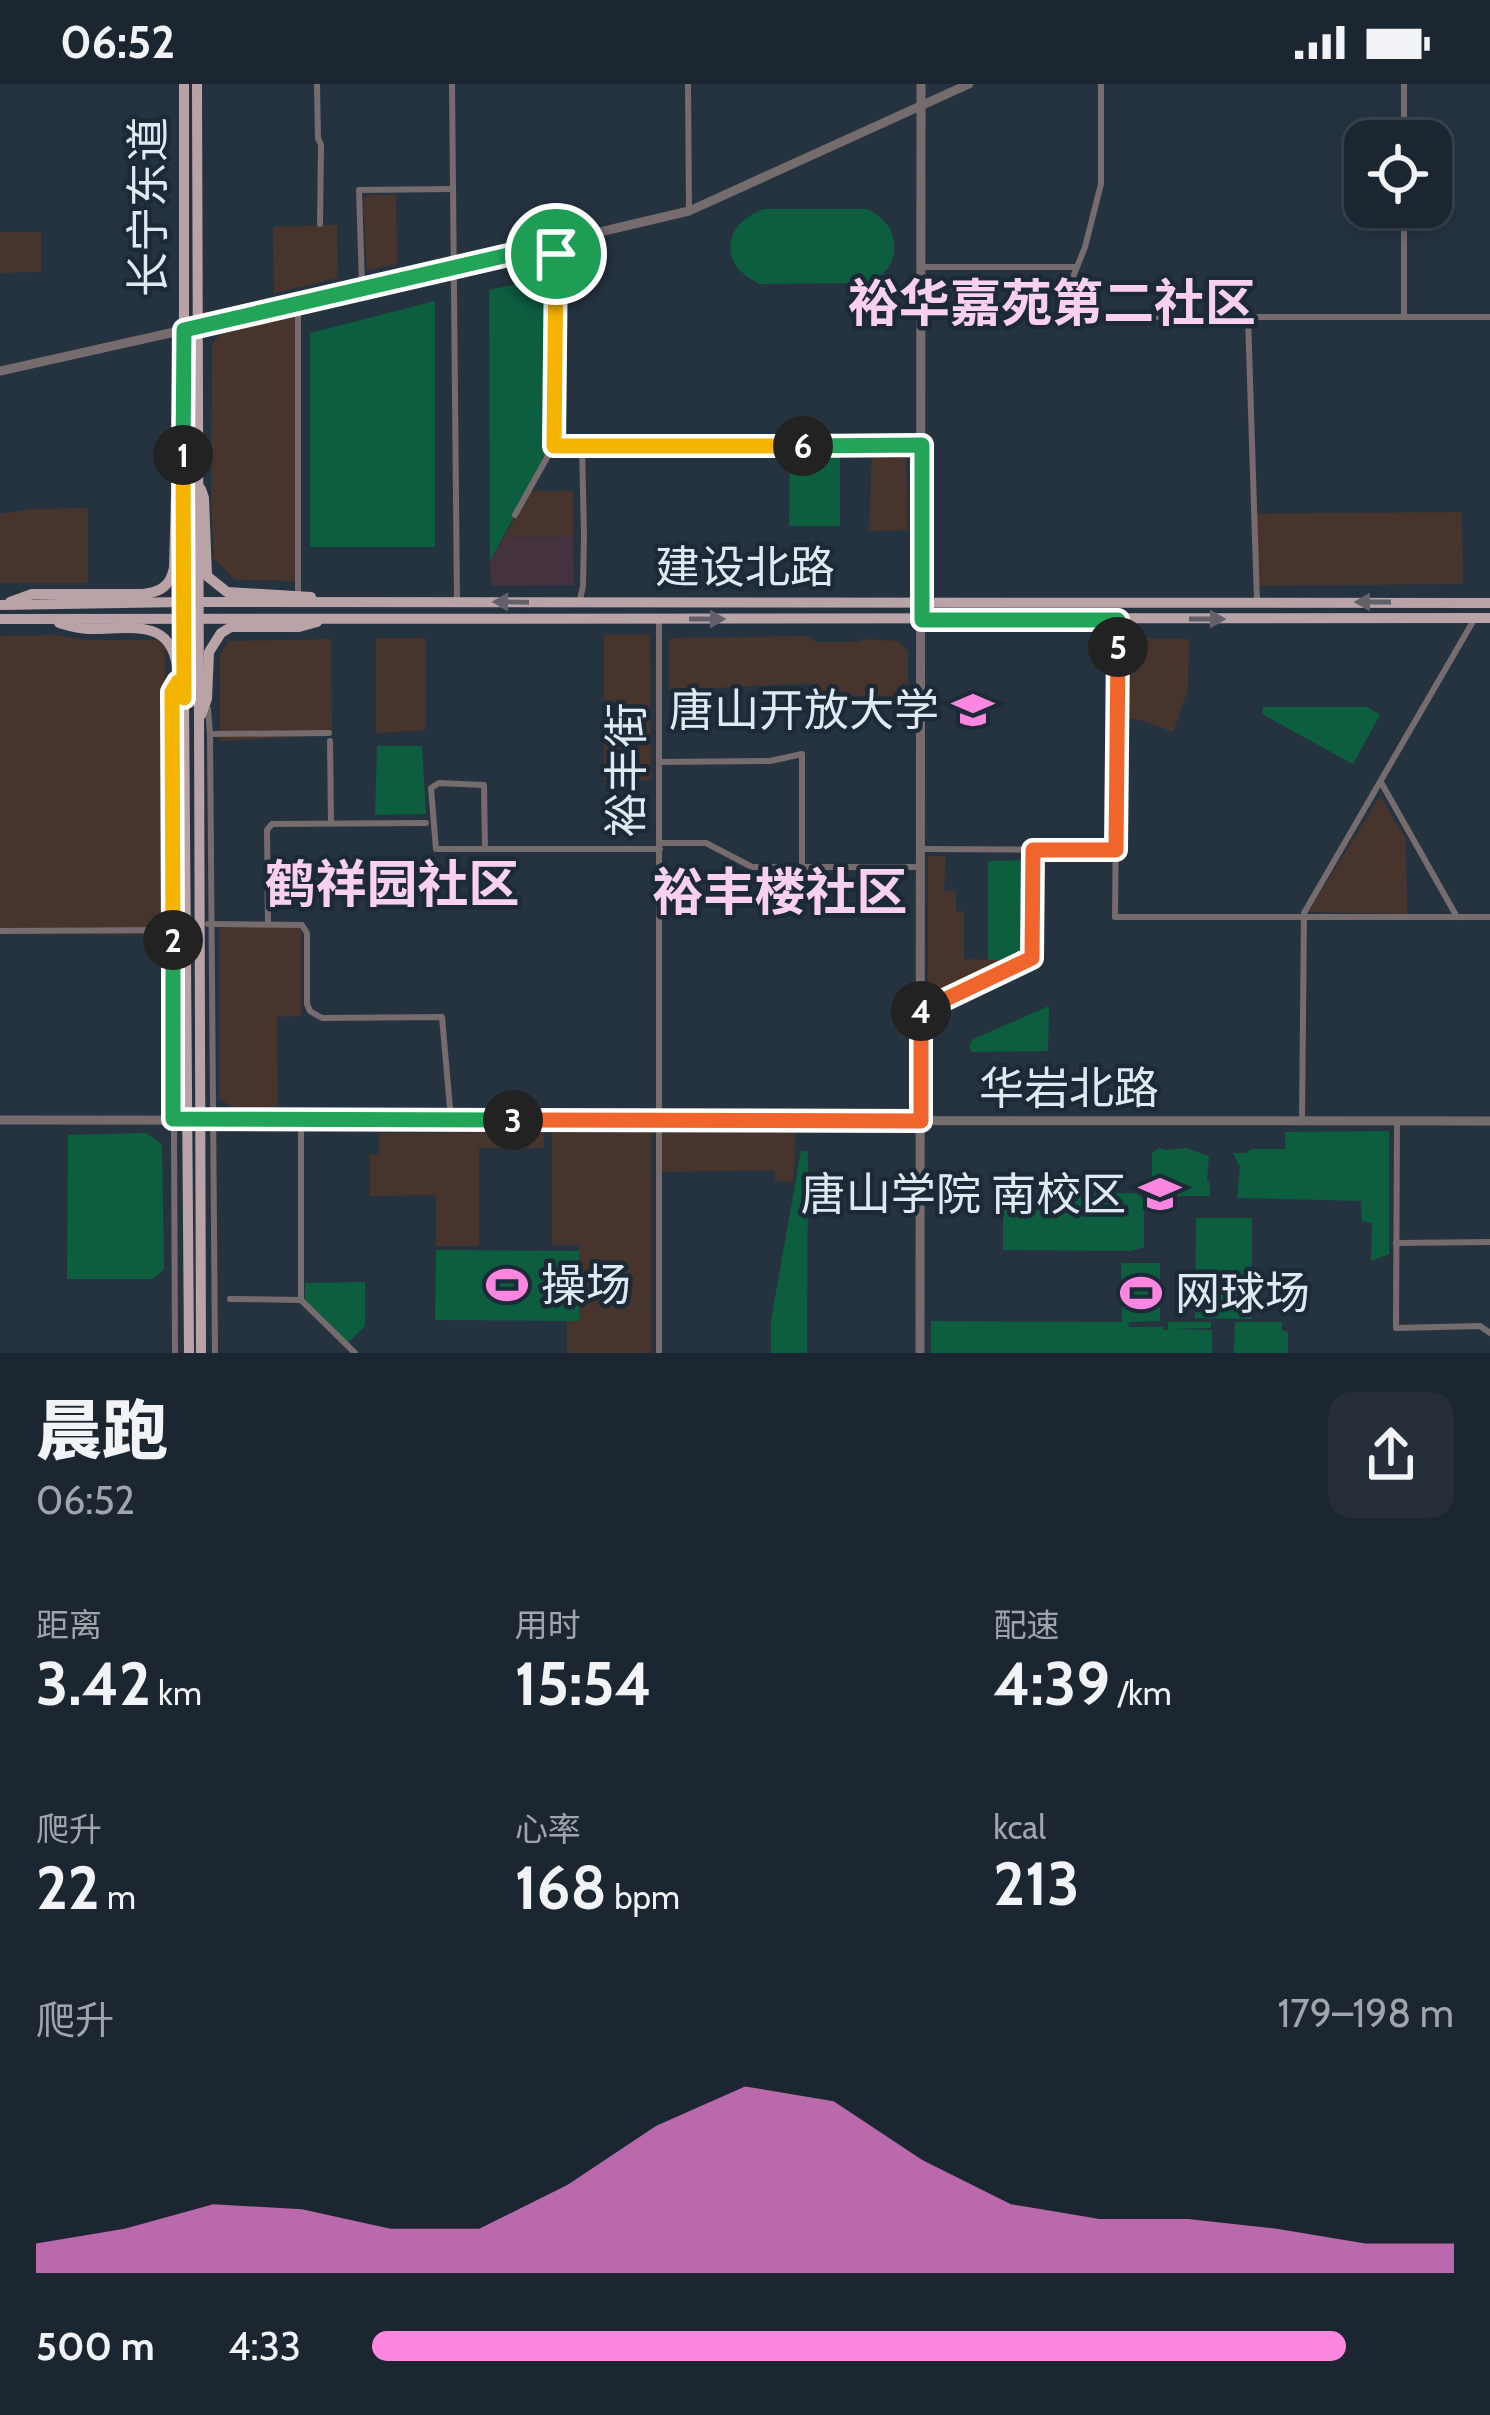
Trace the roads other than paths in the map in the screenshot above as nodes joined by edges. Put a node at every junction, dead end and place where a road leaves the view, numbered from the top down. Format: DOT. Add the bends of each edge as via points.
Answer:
graph roads {
  1 [pos="184,84"];
  2 [pos="197,84"];
  3 [pos="317,84"];
  4 [pos="452,84"];
  5 [pos="688,84"];
  6 [pos="921,84"];
  7 [pos="969,84"];
  8 [pos="1100,84"];
  9 [pos="1404,84"];
  10 [pos="922,106"];
  11 [pos="1404,120"];
  12 [pos="452,189"];
  13 [pos="689,211"];
  14 [pos="320,224"];
  15 [pos="1404,228"];
  16 [pos="556,244"];
  17 [pos="922,267"];
  18 [pos="1076,267"];
  19 [pos="454,268"];
  20 [pos="362,289"];
  21 [pos="298,304"];
  22 [pos="1248,317"];
  23 [pos="1404,317"];
  24 [pos="1490,317"];
  25 [pos="190,329"];
  26 [pos="0,371"];
  27 [pos="922,445"];
  28 [pos="554,446"];
  29 [pos="582,446"];
  30 [pos="190,476"];
  31 [pos="515,515"];
  32 [pos="298,595"];
  33 [pos="183,602"];
  34 [pos="197,602"];
  35 [pos="338,602"];
  36 [pos="457,602"];
  37 [pos="1257,602"];
  38 [pos="579,603"];
  39 [pos="1490,603"];
  40 [pos="922,604"];
  41 [pos="0,605"];
  42 [pos="338,618"];
  43 [pos="659,618"];
  44 [pos="1475,618"];
  45 [pos="1490,618"];
  46 [pos="0,619"];
  47 [pos="44,619"];
  48 [pos="184,619"];
  49 [pos="198,619"];
  50 [pos="922,620"];
  51 [pos="1118,620"];
  52 [pos="178,682"];
  53 [pos="184,698"];
  54 [pos="207,700"];
  55 [pos="198,725"];
  56 [pos="210,734"];
  57 [pos="659,762"];
  58 [pos="1381,783"];
  59 [pos="331,822"];
  60 [pos="425,823"];
  61 [pos="660,846"];
  62 [pos="485,849"];
  63 [pos="922,849"];
  64 [pos="1033,850"];
  65 [pos="1116,850"];
  66 [pos="802,867"];
  67 [pos="922,867"];
  68 [pos="1302,917"];
  69 [pos="1457,917"];
  70 [pos="1490,917"];
  71 [pos="205,924"];
  72 [pos="268,924"];
  73 [pos="173,930"];
  74 [pos="0,931"];
  75 [pos="921,1009"];
  76 [pos="173,1119"];
  77 [pos="200,1119"];
  78 [pos="301,1119"];
  79 [pos="0,1120"];
  80 [pos="451,1120"];
  81 [pos="1302,1120"];
  82 [pos="660,1121"];
  83 [pos="921,1121"];
  84 [pos="1397,1121"];
  85 [pos="1490,1121"];
  86 [pos="1490,1242"];
  87 [pos="1396,1243"];
  88 [pos="230,1299"];
  89 [pos="301,1300"];
  90 [pos="1490,1333"];
  91 [pos="175,1353"];
  92 [pos="189,1353"];
  93 [pos="201,1353"];
  94 [pos="215,1353"];
  95 [pos="355,1353"];
  96 [pos="659,1353"];
  97 [pos="920,1353"];
  1 -- 25 [label="main road, 长宁东道"];
  2 -- 25 [label="main road, 长宁东道"];
  3 -- 14 [label="street"];
  4 -- 12 [label="street"];
  5 -- 13 [label="street"];
  6 -- 10 [label="street"];
  7 -- 10 [label="street"];
  8 -- 18 [label="street" via="1101,184"];
  9 -- 11 [label="street"];
  10 -- 13 [label="street"];
  10 -- 17 [label="street"];
  12 -- 19 [label="street"];
  12 -- 20 [label="street" via="359,190"];
  13 -- 16 [label="street"];
  15 -- 23 [label="street"];
  16 -- 19 [label="street"];
  16 -- 28 [label="street"];
  17 -- 18 [label="street"];
  17 -- 27 [label="street"];
  18 -- 22 [label="street" via="1071,317"];
  19 -- 20 [label="street"];
  19 -- 36 [label="street"];
  20 -- 21 [label="street"];
  21 -- 25 [label="street"];
  21 -- 32 [label="street"];
  22 -- 23 [label="street"];
  22 -- 37 [label="street"];
  23 -- 24 [label="street"];
  25 -- 26 [label="street"];
  25 -- 30 [label="main road, 长宁东道"];
  27 -- 29 [label="street"];
  27 -- 40 [label="street"];
  28 -- 29 [label="street"];
  28 -- 31 [label="street"];
  29 -- 38 [label="street"];
  30 -- 32 [label="main road" via="204,498 207,577 227,592"];
  30 -- 33 [label="main road, 长宁东道"];
  30 -- 34 [label="main road, 长宁东道"];
  30 -- 41 [label="main road" via="176,496 172,579 160,590 32,594"];
  32 -- 35 [label="main road"];
  33 -- 34 [label="main road, 建设北路"];
  33 -- 41 [label="main road, 建设北路"];
  33 -- 48 [label="main road, 长宁东道"];
  34 -- 35 [label="main road, 建设北路"];
  34 -- 49 [label="main road, 长宁东道"];
  35 -- 36 [label="main road, 建设北路"];
  38 -- 36 [label="main road, 建设北路, one-way"];
  39 -- 37 [label="main road, 建设北路, one-way"];
  37 -- 40 [label="main road, 建设北路"];
  38 -- 40 [label="main road, 建设北路"];
  40 -- 50 [label="street"];
  42 -- 43 [label="main road, 建设北路"];
  42 -- 49 [label="main road, 建设北路"];
  42 -- 54 [label="main road" via="221,633 209,652"];
  43 -- 50 [label="main road, 建设北路, one-way"];
  43 -- 57 [label="street, 裕丰街"];
  44 -- 45 [label="main road, 建设北路"];
  51 -- 44 [label="main road, 建设北路, one-way"];
  44 -- 58 [label="street"];
  46 -- 47 [label="main road, 建设北路"];
  47 -- 48 [label="main road, 建设北路"];
  47 -- 52 [label="main road" via="160,633 172,647"];
  48 -- 49 [label="main road, 建设北路"];
  48 -- 53 [label="main road, 长宁东道"];
  49 -- 55 [label="main road, 长宁东道"];
  50 -- 51 [label="main road, 建设北路"];
  50 -- 63 [label="street"];
  51 -- 65 [label="street"];
  52 -- 53 [label="main road"];
  52 -- 73 [label="street"];
  53 -- 77 [label="main road, 长宁东道"];
  54 -- 55 [label="main road"];
  54 -- 56 [label="street"];
  55 -- 71 [label="main road, 长宁东道"];
  56 -- 59 [label="street" via="329,737"];
  56 -- 71 [label="street"];
  57 -- 61 [label="street, 裕丰街"];
  57 -- 66 [label="street" via="802,754"];
  58 -- 68 [label="street"];
  58 -- 69 [label="street"];
  59 -- 60 [label="street"];
  59 -- 72 [label="street" via="267,830"];
  61 -- 62 [label="street"];
  61 -- 66 [label="street" via="706,843 752,867"];
  61 -- 82 [label="street, 裕丰街"];
  62 -- 62 [label="street" via="484,784 431,788 436,849"];
  63 -- 64 [label="street"];
  63 -- 67 [label="street"];
  64 -- 65 [label="street"];
  64 -- 75 [label="street" via="1032,958"];
  65 -- 68 [label="street" via="1115,917"];
  66 -- 67 [label="street"];
  67 -- 75 [label="street"];
  68 -- 69 [label="street"];
  68 -- 81 [label="street"];
  69 -- 70 [label="street"];
  71 -- 72 [label="street"];
  71 -- 77 [label="main road, 长宁东道"];
  72 -- 80 [label="street" via="306,929 307,1004 315,1016 442,1017"];
  73 -- 74 [label="street"];
  73 -- 76 [label="street"];
  75 -- 83 [label="street"];
  76 -- 77 [label="street, 华岩北路"];
  76 -- 79 [label="street, 华岩北路"];
  76 -- 91 [label="street"];
  77 -- 78 [label="street, 华岩北路"];
  77 -- 92 [label="main road"];
  77 -- 93 [label="main road"];
  77 -- 94 [label="street"];
  78 -- 80 [label="street, 华岩北路"];
  78 -- 89 [label="street"];
  80 -- 82 [label="street, 华岩北路"];
  81 -- 83 [label="street, 华岩北路"];
  81 -- 84 [label="street, 华岩北路"];
  82 -- 83 [label="street, 华岩北路"];
  82 -- 96 [label="street, 裕丰街"];
  83 -- 97 [label="street"];
  84 -- 85 [label="street, 华岩北路"];
  84 -- 87 [label="street"];
  86 -- 87 [label="street"];
  87 -- 90 [label="street" via="1396,1328 1480,1326"];
  88 -- 89 [label="street"];
  89 -- 95 [label="street"];
}
